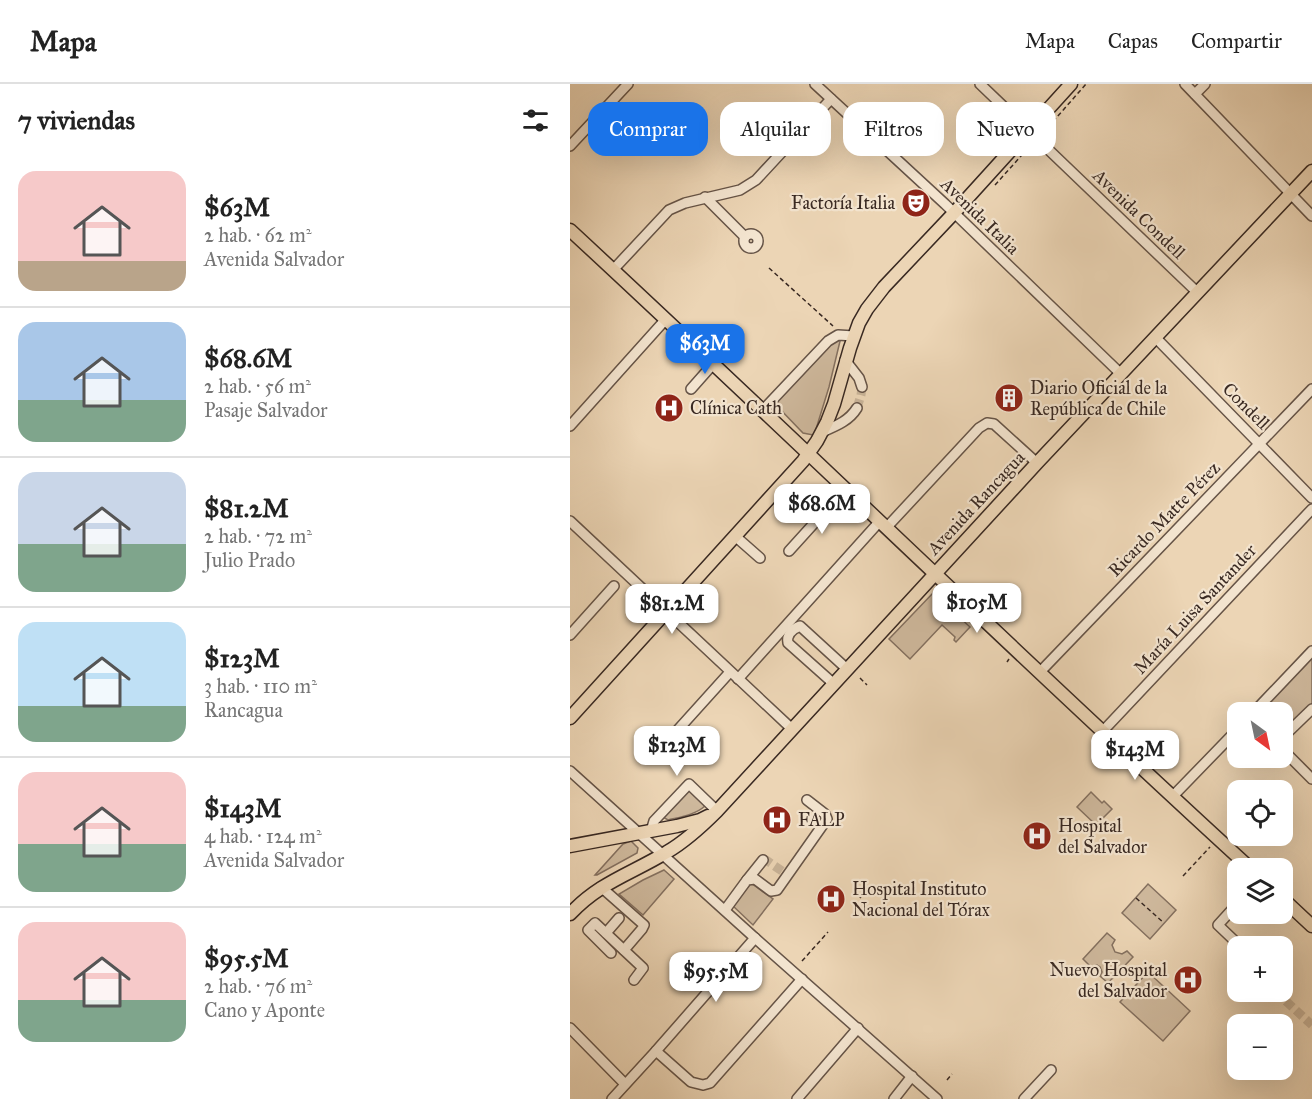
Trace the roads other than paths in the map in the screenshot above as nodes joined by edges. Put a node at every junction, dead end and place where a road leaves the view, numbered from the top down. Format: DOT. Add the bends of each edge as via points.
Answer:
graph roads {
  1 [pos="628,84"];
  2 [pos="815,84"];
  3 [pos="980,84"];
  4 [pos="1071,84"];
  5 [pos="1185,84"];
  6 [pos="1204,84"];
  7 [pos="1195,94"];
  8 [pos="831,99"];
  9 [pos="1000,102"];
  10 [pos="1056,104"];
  11 [pos="570,146"];
  12 [pos="1056,154"];
  13 [pos="1012,156"];
  14 [pos="1312,171"];
  15 [pos="1291,194"];
  16 [pos="705,197"];
  17 [pos="954,213"];
  18 [pos="1312,216"];
  19 [pos="570,230"];
  20 [pos="745,237"];
  21 [pos="613,270"];
  22 [pos="1198,293"];
  23 [pos="666,319"];
  24 [pos="854,336"];
  25 [pos="1155,337"];
  26 [pos="845,360"];
  27 [pos="714,363"];
  28 [pos="1121,374"];
  29 [pos="862,387"];
  30 [pos="691,388"];
  31 [pos="1312,389"];
  32 [pos="857,408"];
  33 [pos="763,410"];
  34 [pos="570,426"];
  35 [pos="822,432"];
  36 [pos="1260,444"];
  37 [pos="809,453"];
  38 [pos="1037,464"];
  39 [pos="846,489"];
  40 [pos="1312,498"];
  41 [pos="1312,509"];
  42 [pos="570,521"];
  43 [pos="884,524"];
  44 [pos="735,536"];
  45 [pos="789,551"];
  46 [pos="760,558"];
  47 [pos="936,573"];
  48 [pos="614,586"];
  49 [pos="666,612"];
  50 [pos="570,634"];
  51 [pos="1312,651"];
  52 [pos="847,669"];
  53 [pos="1040,672"];
  54 [pos="734,675"];
  55 [pos="834,684"];
  56 [pos="1264,702"];
  57 [pos="1312,709"];
  58 [pos="570,718"];
  59 [pos="1293,727"];
  60 [pos="792,729"];
  61 [pos="1103,731"];
  62 [pos="675,734"];
  63 [pos="1227,740"];
  64 [pos="1293,760"];
  65 [pos="570,771"];
  66 [pos="1312,779"];
  67 [pos="1173,796"];
  68 [pos="807,800"];
  69 [pos="717,811"];
  70 [pos="645,832"];
  71 [pos="570,846"];
  72 [pos="663,854"];
  73 [pos="1239,858"];
  74 [pos="762,860"];
  75 [pos="747,880"];
  76 [pos="601,887"];
  77 [pos="1293,908"];
  78 [pos="725,910"];
  79 [pos="570,914"];
  80 [pos="1227,915"];
  81 [pos="619,918"];
  82 [pos="1312,926"];
  83 [pos="606,933"];
  84 [pos="1230,936"];
  85 [pos="755,938"];
  86 [pos="624,950"];
  87 [pos="611,953"];
  88 [pos="802,979"];
  89 [pos="634,980"];
  90 [pos="570,1028"];
  91 [pos="858,1028"];
  92 [pos="656,1051"];
  93 [pos="1051,1070"];
  94 [pos="912,1076"];
  95 [pos="626,1084"];
  96 [pos="801,1097"];
  97 [pos="612,1099"];
  98 [pos="894,1099"];
  99 [pos="937,1099"];
  100 [pos="1024,1099"];
  1 -- 11 [label="street"];
  2 -- 8 [label="street, Avenida Italia"];
  3 -- 9 [label="street, Avenida Condell"];
  4 -- 10 [label="main road"];
  5 -- 7 [label="street"];
  6 -- 7 [label="street"];
  7 -- 15 [label="street"];
  8 -- 16 [label="street" via="756,180 740,190"];
  8 -- 17 [label="street, Avenida Italia"];
  12 -- 22 [label="street, Avenida Condell"];
  13 -- 17 [label="main road"];
  14 -- 15 [label="main road, Avenida Rancagua"];
  15 -- 18 [label="street"];
  15 -- 22 [label="main road, Avenida Rancagua"];
  16 -- 20 [label="street"];
  16 -- 21 [label="street" via="669,210"];
  17 -- 24 [label="main road" via="884,287 867,309"];
  17 -- 28 [label="street, Avenida Italia"];
  19 -- 21 [label="main road"];
  21 -- 23 [label="main road"];
  22 -- 25 [label="main road, Avenida Rancagua"];
  23 -- 27 [label="main road"];
  23 -- 34 [label="street"];
  24 -- 26 [label="main road"];
  24 -- 33 [label="street" via="838,334 828,341"];
  25 -- 28 [label="main road, Avenida Rancagua"];
  25 -- 36 [label="street, Condell"];
  26 -- 29 [label="street"];
  26 -- 35 [label="main road"];
  27 -- 30 [label="street"];
  27 -- 33 [label="main road"];
  28 -- 38 [label="main road, Avenida Rancagua"];
  31 -- 36 [label="street, Ricardo Matte Pérez"];
  32 -- 35 [label="street" via="845,421"];
  33 -- 37 [label="main road"];
  35 -- 37 [label="main road"];
  36 -- 40 [label="street, Condell"];
  36 -- 53 [label="street, Ricardo Matte Pérez"];
  37 -- 39 [label="main road"];
  37 -- 44 [label="main road"];
  38 -- 43 [label="street" via="994,424 987,423"];
  38 -- 47 [label="main road, Avenida Rancagua"];
  39 -- 43 [label="main road"];
  39 -- 45 [label="street"];
  41 -- 61 [label="street, María Luisa Santander"];
  42 -- 49 [label="street"];
  43 -- 47 [label="main road"];
  43 -- 54 [label="street"];
  44 -- 46 [label="street"];
  44 -- 49 [label="main road"];
  47 -- 52 [label="main road, Avenida Rancagua"];
  47 -- 53 [label="main road"];
  48 -- 50 [label="street"];
  49 -- 54 [label="street"];
  49 -- 58 [label="main road"];
  51 -- 56 [label="street"];
  52 -- 55 [label="main road, Avenida Rancagua"];
  52 -- 55 [label="street" via="800,626 789,634 788,643"];
  53 -- 61 [label="main road"];
  54 -- 60 [label="street"];
  54 -- 62 [label="street"];
  55 -- 60 [label="main road, Avenida Rancagua"];
  57 -- 59 [label="street"];
  60 -- 69 [label="main road, Avenida Rancagua"];
  61 -- 67 [label="main road"];
  63 -- 67 [label="street"];
  64 -- 66 [label="street"];
  65 -- 70 [label="street"];
  67 -- 73 [label="main road"];
  68 -- 75 [label="street" via="826,819 784,874 777,890 773,892 756,879"];
  69 -- 70 [label="main road" via="689,824"];
  69 -- 70 [label="street" via="688,784"];
  69 -- 72 [label="main road, Avenida Rancagua" via="687,839"];
  70 -- 71 [label="main road"];
  70 -- 72 [label="street"];
  72 -- 76 [label="main road, Avenida Rancagua"];
  72 -- 78 [label="street"];
  74 -- 75 [label="street"];
  75 -- 78 [label="street"];
  76 -- 79 [label="main road, Avenida Rancagua"];
  76 -- 86 [label="street" via="644,925"];
  77 -- 82 [label="main road"];
  78 -- 85 [label="street"];
  80 -- 84 [label="street" via="1218,925"];
  81 -- 83 [label="street"];
  83 -- 86 [label="street"];
  83 -- 87 [label="street" via="595,923 588,930"];
  85 -- 88 [label="street"];
  85 -- 92 [label="street"];
  86 -- 89 [label="street" via="644,968"];
  88 -- 91 [label="street"];
  88 -- 92 [label="street" via="710,1083 691,1082"];
  90 -- 95 [label="street"];
  91 -- 94 [label="street"];
  91 -- 96 [label="street"];
  92 -- 95 [label="street"];
  93 -- 100 [label="street"];
  94 -- 98 [label="street"];
  94 -- 99 [label="street"];
  95 -- 97 [label="street"];
}
